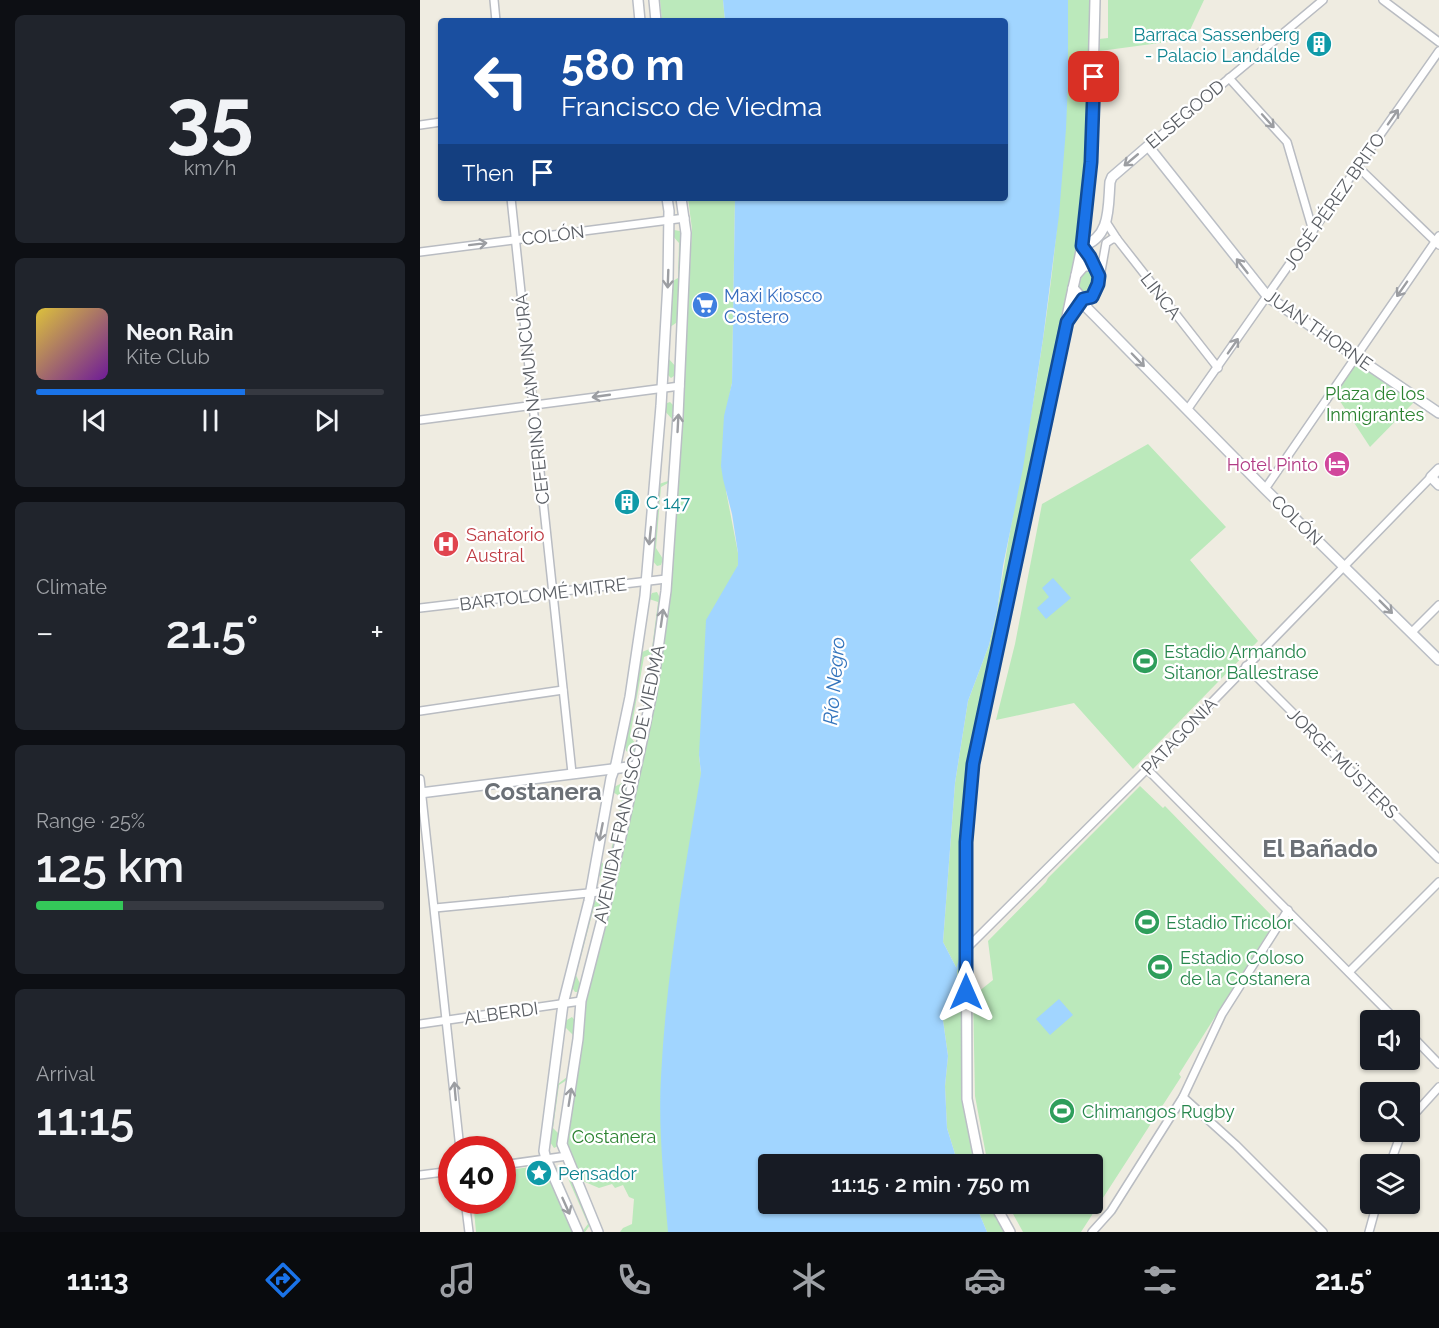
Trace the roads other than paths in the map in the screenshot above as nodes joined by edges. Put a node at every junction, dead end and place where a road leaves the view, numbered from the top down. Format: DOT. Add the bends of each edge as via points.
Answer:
graph roads {
  1 [pos="494,0"];
  2 [pos="638,0"];
  3 [pos="654,0"];
  4 [pos="1095,0"];
  5 [pos="1323,0"];
  6 [pos="1383,0"];
  7 [pos="496,18"];
  8 [pos="640,18"];
  9 [pos="656,18"];
  10 [pos="1439,42"];
  11 [pos="1439,51"];
  12 [pos="1228,78"];
  13 [pos="438,122"];
  14 [pos="420,125"];
  15 [pos="1148,146"];
  16 [pos="1358,167"];
  17 [pos="511,201"];
  18 [pos="667,201"];
  19 [pos="682,201"];
  20 [pos="685,218"];
  21 [pos="669,221"];
  22 [pos="1106,222"];
  23 [pos="1313,231"];
  24 [pos="1117,239"];
  25 [pos="515,240"];
  26 [pos="1438,241"];
  27 [pos="1082,246"];
  28 [pos="420,252"];
  29 [pos="1096,269"];
  30 [pos="1076,275"];
  31 [pos="1099,279"];
  32 [pos="1073,288"];
  33 [pos="1268,297"];
  34 [pos="1085,299"];
  35 [pos="1067,322"];
  36 [pos="1356,356"];
  37 [pos="1218,368"];
  38 [pos="680,386"];
  39 [pos="661,388"];
  40 [pos="533,405"];
  41 [pos="1187,410"];
  42 [pos="1439,413"];
  43 [pos="420,420"];
  44 [pos="1439,469"];
  45 [pos="1431,477"];
  46 [pos="1439,485"];
  47 [pos="1265,489"];
  48 [pos="1345,566"];
  49 [pos="666,579"];
  50 [pos="646,581"];
  51 [pos="553,592"];
  52 [pos="1439,605"];
  53 [pos="420,608"];
  54 [pos="1412,632"];
  55 [pos="1439,660"];
  56 [pos="1246,666"];
  57 [pos="563,690"];
  58 [pos="420,711"];
  59 [pos="636,766"];
  60 [pos="615,768"];
  61 [pos="1147,768"];
  62 [pos="572,773"];
  63 [pos="420,779"];
  64 [pos="421,793"];
  65 [pos="1439,859"];
  66 [pos="1439,882"];
  67 [pos="609,891"];
  68 [pos="590,892"];
  69 [pos="435,908"];
  70 [pos="1288,910"];
  71 [pos="966,949"];
  72 [pos="1349,972"];
  73 [pos="581,1001"];
  74 [pos="563,1004"];
  75 [pos="1386,1010"];
  76 [pos="447,1020"];
  77 [pos="420,1024"];
  78 [pos="1420,1044"];
  79 [pos="1439,1064"];
  80 [pos="1439,1088"];
  81 [pos="1183,1097"];
  82 [pos="1420,1108"];
  83 [pos="459,1136"];
  84 [pos="978,1154"];
  85 [pos="567,1156"];
  86 [pos="546,1159"];
  87 [pos="516,1163"];
  88 [pos="438,1173"];
  89 [pos="420,1175"];
  90 [pos="467,1214"];
  91 [pos="1000,1214"];
  92 [pos="1374,1214"];
  93 [pos="469,1232"];
  94 [pos="578,1232"];
  95 [pos="598,1232"];
  96 [pos="1010,1232"];
  97 [pos="1092,1232"];
  98 [pos="1323,1232"];
  99 [pos="1369,1232"];
  1 -- 7 [label="street"];
  2 -- 8 [label="street"];
  3 -- 9 [label="street"];
  4 -- 27 [label="street" via="1091,162"];
  5 -- 12 [label="street, ELSEGOOD"];
  6 -- 10 [label="street"];
  16 -- 11 [label="street, JOSÉ PÉREZ BRITO, one-way"];
  12 -- 15 [label="street, ELSEGOOD"];
  12 -- 23 [label="street, one-way" via="1287,142"];
  13 -- 14 [label="street"];
  15 -- 22 [label="street, ELSEGOOD, one-way" via="1112,177"];
  33 -- 15 [label="street, JUAN THORNE, one-way"];
  16 -- 23 [label="street, JOSÉ PÉREZ BRITO"];
  16 -- 26 [label="street"];
  17 -- 25 [label="street, CEFERINO NAMUNCURÁ"];
  18 -- 21 [label="street, AVENIDA FRANCISCO DE VIEDMA"];
  19 -- 20 [label="street, AVENIDA FRANCISCO DE VIEDMA"];
  20 -- 21 [label="street, COLÓN"];
  20 -- 38 [label="street, AVENIDA FRANCISCO DE VIEDMA"];
  21 -- 25 [label="street, COLÓN"];
  21 -- 39 [label="street, AVENIDA FRANCISCO DE VIEDMA, one-way"];
  22 -- 24 [label="street, LINCA"];
  22 -- 27 [label="street" via="1098,238"];
  23 -- 33 [label="street, JOSÉ PÉREZ BRITO"];
  24 -- 31 [label="street" via="1106,243"];
  24 -- 37 [label="street, LINCA"];
  28 -- 25 [label="street, COLÓN, one-way"];
  25 -- 40 [label="street, CEFERINO NAMUNCURÁ"];
  26 -- 36 [label="street, one-way"];
  27 -- 29 [label="street"];
  27 -- 30 [label="street"];
  29 -- 30 [label="street" via="1084,266"];
  29 -- 31 [label="street"];
  30 -- 32 [label="street"];
  31 -- 34 [label="street" via="1094,294"];
  32 -- 34 [label="street"];
  32 -- 35 [label="street"];
  33 -- 36 [label="street, JUAN THORNE"];
  37 -- 33 [label="street, JOSÉ PÉREZ BRITO, one-way"];
  34 -- 35 [label="street"];
  34 -- 41 [label="street, COLÓN, one-way" via="1087,308"];
  35 -- 71 [label="street" via="973,764 966,842"];
  36 -- 42 [label="street, JUAN THORNE"];
  36 -- 47 [label="street"];
  37 -- 41 [label="street, JOSÉ PÉREZ BRITO"];
  38 -- 39 [label="street"];
  49 -- 38 [label="street, AVENIDA FRANCISCO DE VIEDMA, one-way"];
  39 -- 40 [label="street, one-way"];
  39 -- 50 [label="street, AVENIDA FRANCISCO DE VIEDMA, one-way"];
  40 -- 43 [label="street"];
  40 -- 51 [label="street, CEFERINO NAMUNCURÁ"];
  41 -- 47 [label="street, COLÓN"];
  44 -- 45 [label="street, PATAGONIA"];
  45 -- 46 [label="street"];
  45 -- 48 [label="street, PATAGONIA"];
  47 -- 48 [label="street, COLÓN"];
  48 -- 54 [label="street, COLÓN, one-way"];
  48 -- 56 [label="street, PATAGONIA"];
  49 -- 50 [label="street, BARTOLOMÉ MITRE"];
  59 -- 49 [label="street, AVENIDA FRANCISCO DE VIEDMA, one-way" via="652,693"];
  50 -- 51 [label="street, BARTOLOMÉ MITRE"];
  50 -- 60 [label="street, AVENIDA FRANCISCO DE VIEDMA" via="630,697"];
  51 -- 53 [label="street, BARTOLOMÉ MITRE"];
  51 -- 57 [label="street, CEFERINO NAMUNCURÁ"];
  52 -- 54 [label="street"];
  54 -- 55 [label="street, COLÓN"];
  56 -- 61 [label="street, PATAGONIA"];
  56 -- 65 [label="street, JORGE MÜSTERS"];
  57 -- 58 [label="street"];
  57 -- 62 [label="street, CEFERINO NAMUNCURÁ"];
  59 -- 60 [label="street"];
  59 -- 67 [label="street, AVENIDA FRANCISCO DE VIEDMA"];
  60 -- 62 [label="street"];
  60 -- 68 [label="street, AVENIDA FRANCISCO DE VIEDMA, one-way"];
  61 -- 70 [label="street"];
  61 -- 71 [label="street, PATAGONIA"];
  62 -- 64 [label="street"];
  63 -- 64 [label="street"];
  64 -- 69 [label="street"];
  66 -- 72 [label="street"];
  67 -- 68 [label="street"];
  67 -- 73 [label="street, AVENIDA FRANCISCO DE VIEDMA"];
  68 -- 69 [label="street"];
  68 -- 74 [label="street, AVENIDA FRANCISCO DE VIEDMA"];
  69 -- 76 [label="street"];
  70 -- 72 [label="street"];
  70 -- 81 [label="street" via="1222,1014"];
  71 -- 84 [label="street" via="967,1099"];
  72 -- 75 [label="street"];
  73 -- 74 [label="street, ALBERDI"];
  85 -- 73 [label="street, AVENIDA FRANCISCO DE VIEDMA, one-way" via="562,1144 579,1039"];
  74 -- 76 [label="street, ALBERDI"];
  74 -- 86 [label="street, AVENIDA FRANCISCO DE VIEDMA"];
  76 -- 77 [label="street, ALBERDI"];
  83 -- 76 [label="street, one-way"];
  78 -- 79 [label="street"];
  80 -- 82 [label="street"];
  81 -- 97 [label="street" via="1111,1211"];
  81 -- 98 [label="street"];
  85 -- 86 [label="street"];
  85 -- 95 [label="street, AVENIDA FRANCISCO DE VIEDMA"];
  86 -- 87 [label="street"];
  86 -- 94 [label="street, AVENIDA FRANCISCO DE VIEDMA, one-way"];
  88 -- 89 [label="street"];
  90 -- 93 [label="street"];
  91 -- 96 [label="street"];
  92 -- 99 [label="street"];
}
